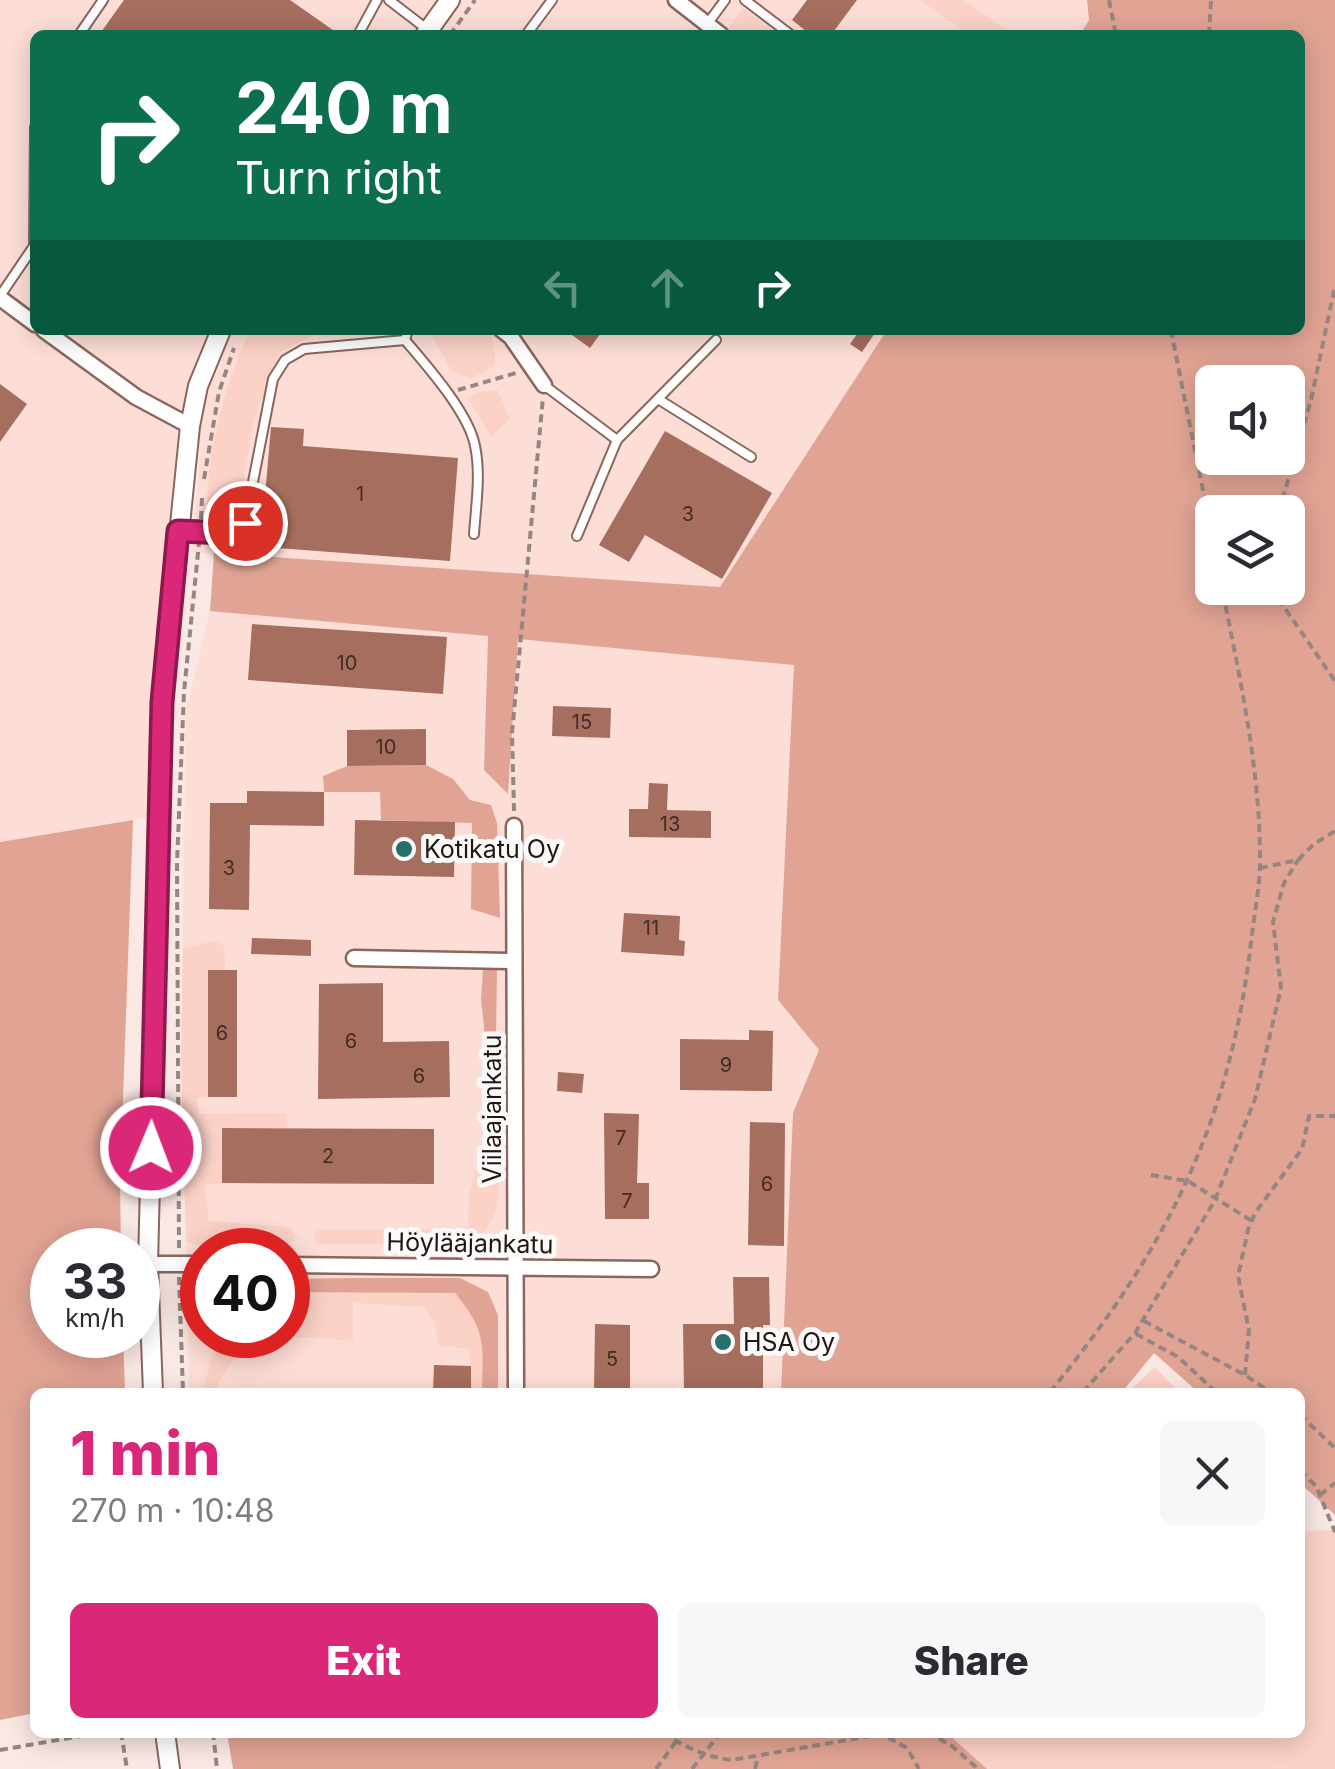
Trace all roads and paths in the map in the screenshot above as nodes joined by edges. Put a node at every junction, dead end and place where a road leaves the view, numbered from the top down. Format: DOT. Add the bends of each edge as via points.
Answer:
graph roads {
  1 [pos="103,0"];
  2 [pos="377,0"];
  3 [pos="389,0"];
  4 [pos="450,0"];
  5 [pos="475,0"];
  6 [pos="552,0"];
  7 [pos="676,0"];
  8 [pos="725,0"];
  9 [pos="745,0"];
  10 [pos="1109,0"];
  11 [pos="1212,0"];
  12 [pos="401,3"];
  13 [pos="708,23"];
  14 [pos="82,30"];
  15 [pos="361,30"];
  16 [pos="425,30"];
  17 [pos="428,30"];
  18 [pos="454,30"];
  19 [pos="530,30"];
  20 [pos="716,30"];
  21 [pos="784,30"];
  22 [pos="1115,30"];
  23 [pos="1209,30"];
  24 [pos="30,252"];
  25 [pos="1335,286"];
  26 [pos="0,297"];
  27 [pos="30,320"];
  28 [pos="51,335"];
  29 [pos="228,335"];
  30 [pos="229,335"];
  31 [pos="407,335"];
  32 [pos="509,335"];
  33 [pos="1172,335"];
  34 [pos="716,340"];
  35 [pos="533,368"];
  36 [pos="544,385"];
  37 [pos="448,393"];
  38 [pos="658,399"];
  39 [pos="190,426"];
  40 [pos="618,440"];
  41 [pos="752,457"];
  42 [pos="1204,495"];
  43 [pos="1284,495"];
  44 [pos="178,531"];
  45 [pos="200,532"];
  46 [pos="474,534"];
  47 [pos="577,536"];
  48 [pos="1225,605"];
  49 [pos="1283,605"];
  50 [pos="1335,681"];
  51 [pos="514,826"];
  52 [pos="1335,831"];
  53 [pos="1298,860"];
  54 [pos="1260,868"];
  55 [pos="354,958"];
  56 [pos="514,961"];
  57 [pos="1334,1117"];
  58 [pos="1151,1175"];
  59 [pos="1188,1181"];
  60 [pos="1214,1200"];
  61 [pos="1252,1221"];
  62 [pos="149,1228"];
  63 [pos="160,1264"];
  64 [pos="179,1264"];
  65 [pos="310,1264"];
  66 [pos="514,1265"];
  67 [pos="651,1269"];
  68 [pos="1143,1320"];
  69 [pos="1135,1333"];
  70 [pos="151,1358"];
  71 [pos="1244,1375"];
  72 [pos="152,1388"];
  73 [pos="183,1388"];
  74 [pos="516,1388"];
  75 [pos="1053,1388"];
  76 [pos="1087,1388"];
  77 [pos="1212,1388"];
  78 [pos="1264,1388"];
  79 [pos="1305,1420"];
  80 [pos="1335,1448"];
  81 [pos="1305,1476"];
  82 [pos="1335,1484"];
  83 [pos="1320,1494"];
  84 [pos="1335,1532"];
  85 [pos="69,1738"];
  86 [pos="122,1738"];
  87 [pos="166,1738"];
  88 [pos="214,1738"];
  89 [pos="670,1738"];
  90 [pos="678,1738"];
  91 [pos="715,1738"];
  92 [pos="860,1738"];
  93 [pos="889,1738"];
  94 [pos="938,1738"];
  95 [pos="674,1742"];
  96 [pos="0,1750"];
  97 [pos="704,1752"];
  98 [pos="758,1757"];
  99 [pos="127,1769"];
  100 [pos="170,1769"];
  101 [pos="218,1769"];
  102 [pos="656,1769"];
  103 [pos="692,1769"];
  104 [pos="755,1769"];
  105 [pos="919,1769"];
  106 [pos="978,1769"];
  1 -- 14 [label="lane"];
  2 -- 15 [label="lane"];
  3 -- 12 [label="lane"];
  4 -- 17 [label="street"];
  5 -- 18 [label="path"];
  6 -- 19 [label="lane"];
  7 -- 13 [label="street"];
  8 -- 13 [label="lane"];
  9 -- 21 [label="lane"];
  10 -- 22 [label="path"];
  11 -- 23 [label="path"];
  12 -- 16 [label="lane"];
  13 -- 20 [label="street"];
  24 -- 26 [label="lane"];
  25 -- 43 [label="path"];
  26 -- 27 [label="street"];
  28 -- 39 [label="street" via="136,397"];
  29 -- 39 [label="street" via="198,386"];
  30 -- 45 [label="path"];
  31 -- 37 [label="lane"];
  31 -- 45 [label="lane" via="304,348 285,360 273,379 245,523 228,533"];
  32 -- 35 [label="street"];
  33 -- 42 [label="path"];
  34 -- 38 [label="lane"];
  35 -- 36 [label="street"];
  35 -- 37 [label="path"];
  36 -- 40 [label="lane"];
  36 -- 51 [label="path" via="512,733"];
  37 -- 46 [label="lane" via="475,442"];
  38 -- 40 [label="lane"];
  38 -- 41 [label="lane"];
  39 -- 44 [label="street"];
  40 -- 47 [label="lane"];
  44 -- 45 [label="lane"];
  44 -- 62 [label="street" via="162,702"];
  45 -- 64 [label="path" via="184,692 178,863"];
  48 -- 54 [label="path" via="1254,772"];
  49 -- 50 [label="path"];
  51 -- 56 [label="street, Viilaajankatu"];
  52 -- 53 [label="path"];
  53 -- 54 [label="path"];
  53 -- 60 [label="path" via="1273,922 1282,988 1255,1098"];
  54 -- 59 [label="path" via="1245,998 1222,1094"];
  55 -- 56 [label="street"];
  56 -- 66 [label="street, Viilaajankatu"];
  57 -- 61 [label="path" via="1309,1116 1302,1149"];
  58 -- 59 [label="path"];
  59 -- 60 [label="path"];
  59 -- 75 [label="path" via="1148,1260"];
  60 -- 61 [label="path"];
  60 -- 68 [label="path"];
  61 -- 71 [label="path" via="1238,1276 1249,1330"];
  63 -- 64 [label="street"];
  64 -- 73 [label="path"];
  65 -- 66 [label="street, Höylääjankatu"];
  66 -- 67 [label="street, Höylääjankatu"];
  66 -- 74 [label="street, Viilaajankatu"];
  68 -- 69 [label="path"];
  68 -- 71 [label="path"];
  69 -- 76 [label="path"];
  69 -- 77 [label="path" via="1178,1357"];
  70 -- 72 [label="street"];
  71 -- 78 [label="path"];
  79 -- 80 [label="path"];
  81 -- 83 [label="path"];
  82 -- 83 [label="path"];
  83 -- 84 [label="path"];
  85 -- 96 [label="path"];
  86 -- 99 [label="path"];
  87 -- 100 [label="street"];
  88 -- 101 [label="path"];
  89 -- 95 [label="path"];
  90 -- 95 [label="path"];
  91 -- 97 [label="path"];
  92 -- 98 [label="path"];
  93 -- 105 [label="path" via="907,1748"];
  94 -- 106 [label="path"];
  95 -- 97 [label="path"];
  95 -- 102 [label="path"];
  97 -- 98 [label="path" via="718,1759"];
  97 -- 103 [label="path"];
  98 -- 104 [label="path"];
}
